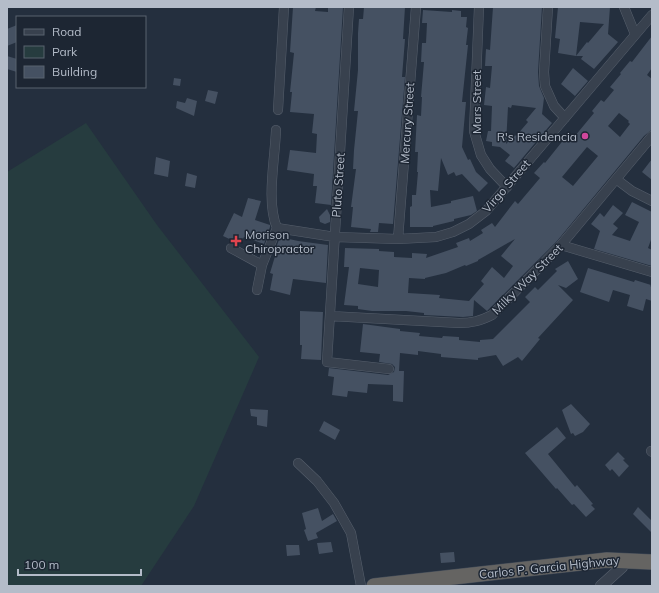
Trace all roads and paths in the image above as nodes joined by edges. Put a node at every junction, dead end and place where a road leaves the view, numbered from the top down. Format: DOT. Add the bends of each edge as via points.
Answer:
graph roads {
  1 [pos="284,7"];
  2 [pos="350,7"];
  3 [pos="416,7"];
  4 [pos="479,7"];
  5 [pos="548,7"];
  6 [pos="624,7"];
  7 [pos="652,15"];
  8 [pos="635,34"];
  9 [pos="278,110"];
  10 [pos="565,118"];
  11 [pos="276,130"];
  12 [pos="652,136"];
  13 [pos="616,179"];
  14 [pos="507,187"];
  15 [pos="652,201"];
  16 [pos="277,228"];
  17 [pos="335,237"];
  18 [pos="398,239"];
  19 [pos="562,245"];
  20 [pos="230,248"];
  21 [pos="262,266"];
  22 [pos="652,272"];
  23 [pos="257,290"];
  24 [pos="330,316"];
  25 [pos="389,369"];
  26 [pos="298,463"];
  27 [pos="652,562"];
  28 [pos="622,567"];
  29 [pos="652,570"];
  30 [pos="460,582"];
  31 [pos="361,586"];
  32 [pos="374,586"];
  33 [pos="601,586"];
  1 -- 9 [label="street"];
  2 -- 17 [label="street, Pluto Street"];
  3 -- 18 [label="street, Mercury Street"];
  4 -- 14 [label="street, Mars Street" via="474,131 481,155"];
  5 -- 10 [label="street" via="545,86 554,106"];
  6 -- 8 [label="street"];
  7 -- 8 [label="street, Virgo Street"];
  8 -- 10 [label="street, Virgo Street"];
  10 -- 14 [label="street, Virgo Street"];
  11 -- 16 [label="street" via="271,204"];
  12 -- 13 [label="street, Milky Way Street"];
  13 -- 15 [label="street"];
  13 -- 19 [label="street, Milky Way Street"];
  14 -- 18 [label="street, Virgo Street" via="479,217 453,232 436,237"];
  16 -- 17 [label="street, Virgo Street"];
  16 -- 21 [label="street"];
  17 -- 18 [label="street, Virgo Street"];
  17 -- 24 [label="street, Pluto Street"];
  19 -- 22 [label="street"];
  19 -- 24 [label="street, Milky Way Street" via="492,315 481,321 459,324"];
  20 -- 21 [label="street"];
  21 -- 23 [label="street"];
  24 -- 25 [label="street, Pluto Street" via="327,362"];
  26 -- 31 [label="street" via="317,481 334,503 351,533"];
  27 -- 30 [label="highway, Carlos P. Garcia Highway" via="607,560"];
  28 -- 29 [label="highway, Carlos P. Garcia Highway"];
  28 -- 30 [label="highway, Carlos P. Garcia Highway"];
  28 -- 33 [label="street"];
  30 -- 32 [label="highway, Carlos P. Garcia Highway"];
}
